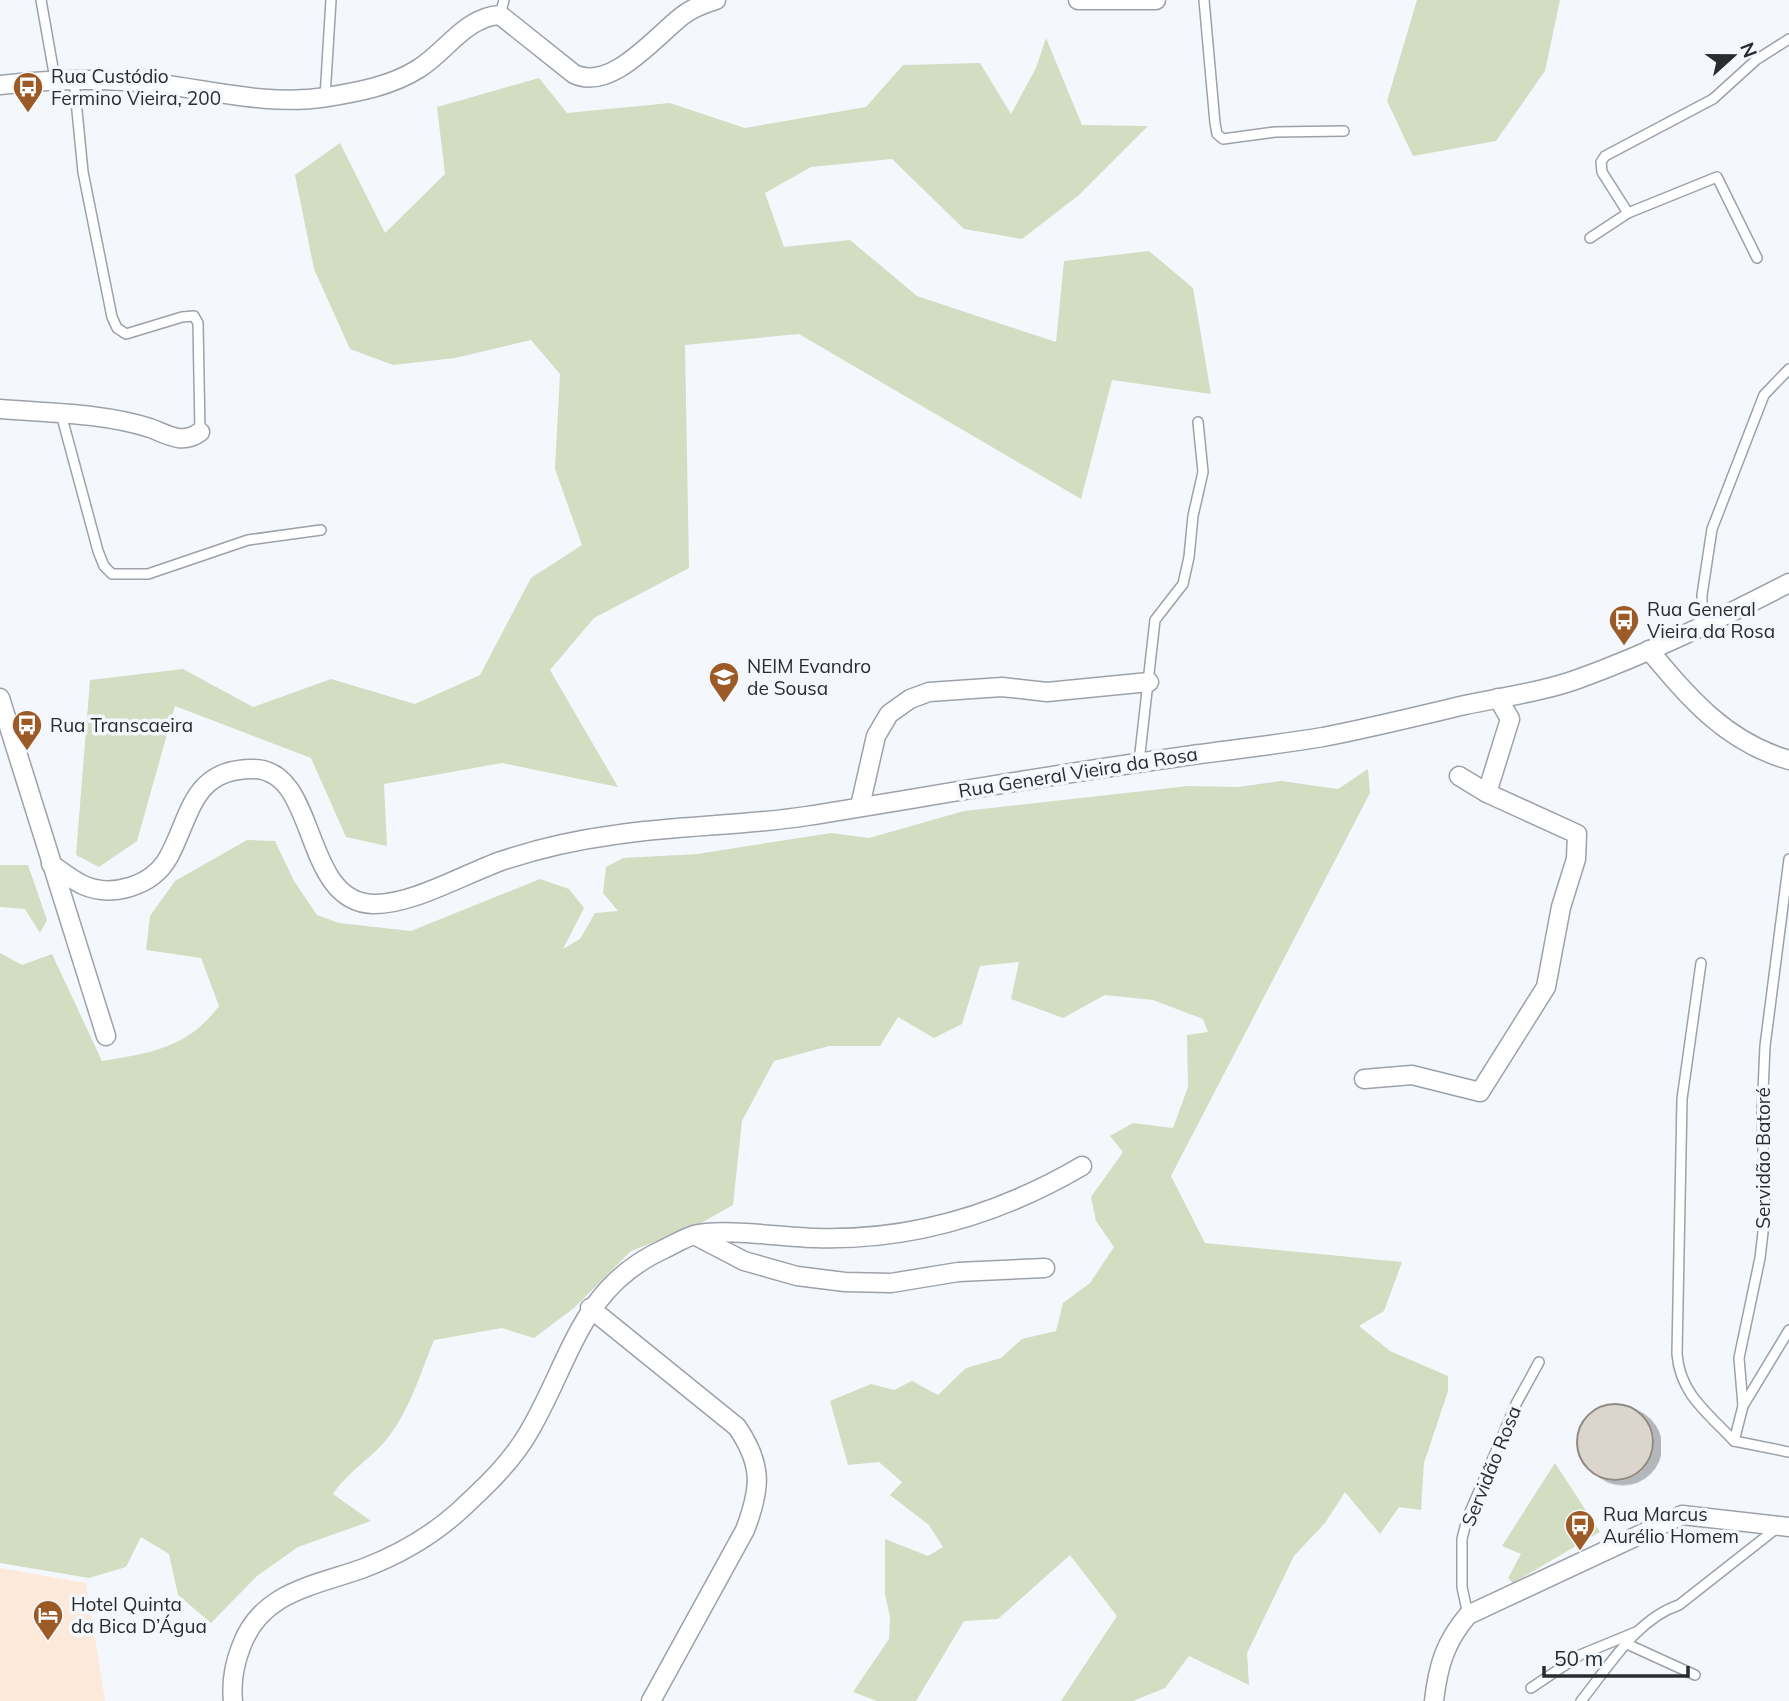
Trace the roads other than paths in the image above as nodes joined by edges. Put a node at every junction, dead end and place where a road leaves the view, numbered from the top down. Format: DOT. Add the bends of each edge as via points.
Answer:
graph roads {
  1 [pos="41,0"];
  2 [pos="331,0"];
  3 [pos="716,0"];
  4 [pos="1078,0"];
  5 [pos="1156,0"];
  6 [pos="1204,0"];
  7 [pos="502,8"];
  8 [pos="1789,39"];
  9 [pos="74,78"];
  10 [pos="55,79"];
  11 [pos="0,85"];
  12 [pos="325,97"];
  13 [pos="1344,131"];
  14 [pos="1628,213"];
  15 [pos="1590,238"];
  16 [pos="1757,258"];
  17 [pos="1789,369"];
  18 [pos="0,410"];
  19 [pos="61,414"];
  20 [pos="1198,422"];
  21 [pos="200,432"];
  22 [pos="321,530"];
  23 [pos="1789,583"];
  24 [pos="1702,625"];
  25 [pos="1649,650"];
  26 [pos="1149,682"];
  27 [pos="0,698"];
  28 [pos="1497,698"];
  29 [pos="1789,760"];
  30 [pos="1139,762"];
  31 [pos="1459,776"];
  32 [pos="1488,793"];
  33 [pos="860,806"];
  34 [pos="1789,859"];
  35 [pos="51,864"];
  36 [pos="1701,963"];
  37 [pos="106,1037"];
  38 [pos="1364,1079"];
  39 [pos="1082,1166"];
  40 [pos="695,1235"];
  41 [pos="1045,1268"];
  42 [pos="590,1308"];
  43 [pos="1789,1330"];
  44 [pos="1539,1362"];
  45 [pos="1743,1406"];
  46 [pos="1734,1441"];
  47 [pos="1789,1452"];
  48 [pos="1785,1526"];
  49 [pos="1468,1615"];
  50 [pos="1638,1631"];
  51 [pos="1627,1644"];
  52 [pos="1695,1675"];
  53 [pos="1531,1688"];
  54 [pos="233,1701"];
  55 [pos="650,1701"];
  56 [pos="1434,1701"];
  57 [pos="1581,1701"];
  1 -- 10 [label="lane"];
  2 -- 12 [label="lane"];
  3 -- 7 [label="street" via="688,12 635,56 598,78 584,79"];
  4 -- 5 [label="street"];
  6 -- 13 [label="lane" via="1217,134 1223,139 1275,132"];
  7 -- 12 [label="street" via="474,22 420,68 398,80"];
  8 -- 14 [label="lane" via="1713,99 1605,156 1602,172"];
  9 -- 10 [label="street"];
  9 -- 12 [label="street" via="162,84 260,100"];
  9 -- 21 [label="lane" via="83,172 112,317 126,334 194,316 198,323"];
  10 -- 11 [label="street"];
  14 -- 15 [label="lane"];
  14 -- 16 [label="lane" via="1717,177"];
  17 -- 24 [label="lane" via="1764,395 1712,529"];
  18 -- 19 [label="street"];
  19 -- 21 [label="street" via="142,426 175,439"];
  19 -- 22 [label="lane" via="98,551 112,574 148,574 248,540"];
  20 -- 26 [label="lane" via="1203,472 1192,516 1189,556 1183,584 1155,620"];
  23 -- 24 [label="street, Rua General Vieira da Rosa"];
  24 -- 25 [label="street, Rua General Vieira da Rosa"];
  25 -- 28 [label="street, Rua General Vieira da Rosa" via="1573,681"];
  25 -- 29 [label="street" via="1695,705 1726,732"];
  26 -- 30 [label="lane"];
  26 -- 33 [label="street" via="1047,692 1002,687 929,692 911,699 889,714 876,736"];
  27 -- 35 [label="street"];
  28 -- 30 [label="street, Rua General Vieira da Rosa" via="1324,737"];
  28 -- 32 [label="street" via="1510,719"];
  30 -- 33 [label="street, Rua General Vieira da Rosa"];
  31 -- 32 [label="street"];
  32 -- 38 [label="street" via="1577,834 1576,859 1561,907 1546,987 1480,1091 1412,1075"];
  33 -- 35 [label="street, Rua General Vieira da Rosa" via="803,817 615,835 505,860 376,905 352,901 338,889 290,790 279,777 260,769 220,776 202,790 187,808 167,859 153,877 132,887 108,891 83,885"];
  34 -- 45 [label="lane, Servidão Batoré" via="1765,1046 1765,1215 1739,1358"];
  35 -- 37 [label="street"];
  36 -- 46 [label="lane" via="1682,1099 1677,1354 1687,1392"];
  39 -- 40 [label="street" via="994,1210 898,1234 816,1238"];
  40 -- 41 [label="street" via="744,1261 797,1276 845,1282 891,1283 958,1272"];
  40 -- 42 [label="street" via="640,1260 611,1282"];
  42 -- 54 [label="street" via="529,1432 493,1480 407,1549 278,1600 248,1626 234,1666"];
  42 -- 55 [label="street" via="737,1427 752,1449 759,1476 755,1506 745,1530"];
  43 -- 45 [label="lane"];
  44 -- 49 [label="lane, Servidão Rosa" via="1467,1519 1462,1575"];
  45 -- 46 [label="lane, Servidão Batoré"];
  46 -- 47 [label="lane"];
  48 -- 49 [label="street" via="1682,1515"];
  48 -- 50 [label="lane"];
  49 -- 56 [label="street" via="1442,1653"];
  50 -- 51 [label="lane"];
  50 -- 53 [label="lane" via="1580,1655"];
  51 -- 52 [label="lane"];
  51 -- 57 [label="lane"];
}
